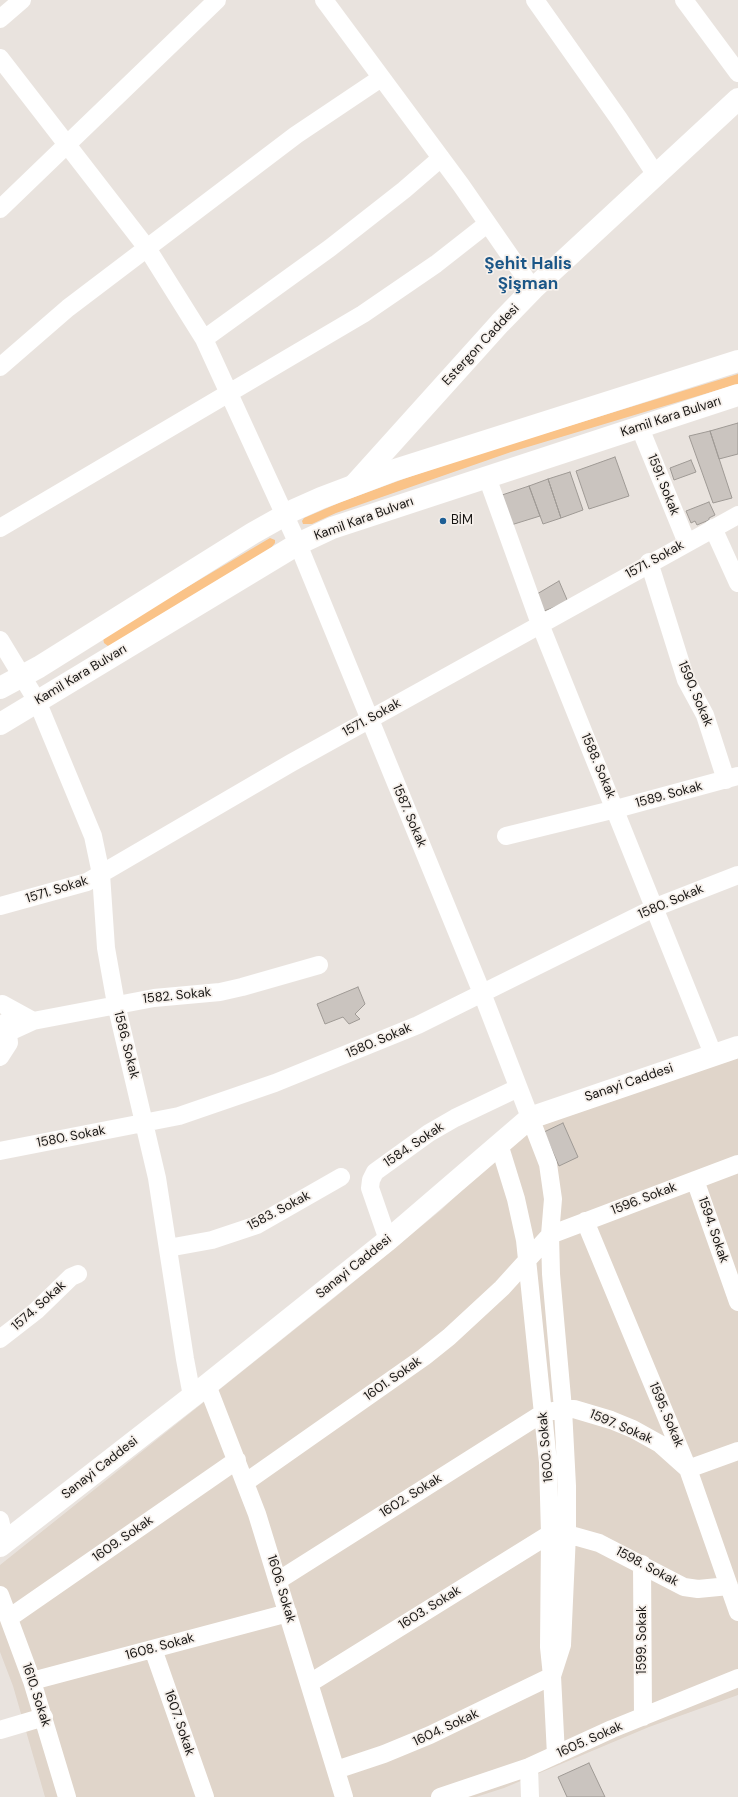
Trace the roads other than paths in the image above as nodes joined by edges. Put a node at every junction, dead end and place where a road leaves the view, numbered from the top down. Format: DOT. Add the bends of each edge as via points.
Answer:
graph roads {
  1 [pos="22,0"];
  2 [pos="217,0"];
  3 [pos="324,0"];
  4 [pos="535,0"];
  5 [pos="684,0"];
  6 [pos="0,20"];
  7 [pos="0,58"];
  8 [pos="738,74"];
  9 [pos="381,78"];
  10 [pos="738,99"];
  11 [pos="67,143"];
  12 [pos="441,158"];
  13 [pos="656,175"];
  14 [pos="0,209"];
  15 [pos="487,224"];
  16 [pos="148,248"];
  17 [pos="533,289"];
  18 [pos="204,339"];
  19 [pos="738,361"];
  20 [pos="0,367"];
  21 [pos="229,393"];
  22 [pos="738,396"];
  23 [pos="640,428"];
  24 [pos="487,477"];
  25 [pos="355,484"];
  26 [pos="286,514"];
  27 [pos="738,515"];
  28 [pos="0,528"];
  29 [pos="713,528"];
  30 [pos="686,543"];
  31 [pos="298,544"];
  32 [pos="649,562"];
  33 [pos="738,583"];
  34 [pos="540,624"];
  35 [pos="0,640"];
  36 [pos="20,676"];
  37 [pos="0,688"];
  38 [pos="37,701"];
  39 [pos="369,720"];
  40 [pos="0,724"];
  41 [pos="732,778"];
  42 [pos="616,809"];
  43 [pos="506,836"];
  44 [pos="101,874"];
  45 [pos="738,875"];
  46 [pos="0,906"];
  47 [pos="656,907"];
  48 [pos="319,965"];
  49 [pos="482,993"];
  50 [pos="1,1003"];
  51 [pos="116,1004"];
  52 [pos="33,1021"];
  53 [pos="9,1032"];
  54 [pos="738,1047"];
  55 [pos="713,1054"];
  56 [pos="0,1056"];
  57 [pos="518,1088"];
  58 [pos="530,1118"];
  59 [pos="145,1123"];
  60 [pos="499,1144"];
  61 [pos="0,1151"];
  62 [pos="738,1164"];
  63 [pos="341,1177"];
  64 [pos="695,1180"];
  65 [pos="585,1221"];
  66 [pos="550,1235"];
  67 [pos="388,1240"];
  68 [pos="168,1248"];
  69 [pos="528,1261"];
  70 [pos="78,1274"];
  71 [pos="738,1302"];
  72 [pos="0,1339"];
  73 [pos="199,1391"];
  74 [pos="563,1408"];
  75 [pos="543,1413"];
  76 [pos="738,1451"];
  77 [pos="237,1460"];
  78 [pos="688,1469"];
  79 [pos="246,1482"];
  80 [pos="0,1520"];
  81 [pos="559,1534"];
  82 [pos="2,1544"];
  83 [pos="642,1564"];
  84 [pos="278,1580"];
  85 [pos="729,1586"];
  86 [pos="0,1595"];
  87 [pos="738,1612"];
  88 [pos="288,1613"];
  89 [pos="9,1618"];
  90 [pos="153,1649"];
  91 [pos="552,1676"];
  92 [pos="738,1678"];
  93 [pos="32,1681"];
  94 [pos="310,1683"];
  95 [pos="44,1717"];
  96 [pos="643,1717"];
  97 [pos="0,1730"];
  98 [pos="556,1755"];
  99 [pos="529,1767"];
  100 [pos="336,1770"];
  101 [pos="67,1797"];
  102 [pos="205,1797"];
  103 [pos="344,1797"];
  104 [pos="440,1797"];
  105 [pos="530,1797"];
  1 -- 6 [label="street"];
  2 -- 11 [label="street"];
  3 -- 9 [label="street"];
  4 -- 13 [label="street"];
  5 -- 8 [label="street"];
  7 -- 11 [label="street, 1587. Sokak"];
  9 -- 12 [label="street"];
  9 -- 16 [label="street" via="296,135"];
  10 -- 13 [label="main road, Estergon Caddesi"];
  11 -- 14 [label="street"];
  11 -- 16 [label="street, 1587. Sokak"];
  12 -- 15 [label="street"];
  12 -- 18 [label="street" via="330,248"];
  13 -- 17 [label="main road, Estergon Caddesi"];
  15 -- 17 [label="street"];
  15 -- 21 [label="street" via="436,264 363,314"];
  16 -- 18 [label="street, 1587. Sokak"];
  16 -- 20 [label="street" via="68,308"];
  17 -- 25 [label="main road, Estergon Caddesi"];
  18 -- 21 [label="street, 1587. Sokak"];
  19 -- 25 [label="main road"];
  21 -- 26 [label="street, 1587. Sokak"];
  21 -- 28 [label="street"];
  22 -- 23 [label="main road, Kamil Kara Bulvarı"];
  23 -- 24 [label="main road, Kamil Kara Bulvarı"];
  23 -- 30 [label="street, 1591. Sokak"];
  24 -- 31 [label="main road, Kamil Kara Bulvarı" via="343,524"];
  24 -- 34 [label="street, 1588. Sokak"];
  25 -- 26 [label="main road"];
  26 -- 31 [label="street, 1587. Sokak"];
  26 -- 36 [label="main road" via="39,667"];
  27 -- 29 [label="street, 1571. Sokak"];
  29 -- 30 [label="street, 1571. Sokak"];
  29 -- 33 [label="street"];
  30 -- 32 [label="street, 1571. Sokak"];
  31 -- 38 [label="main road, Kamil Kara Bulvarı"];
  31 -- 39 [label="street, 1587. Sokak"];
  32 -- 34 [label="street, 1571. Sokak"];
  32 -- 41 [label="street, 1590. Sokak" via="686,680 705,715"];
  34 -- 39 [label="street, 1571. Sokak"];
  34 -- 42 [label="street, 1588. Sokak"];
  35 -- 36 [label="street, 1586. Sokak"];
  36 -- 37 [label="main road"];
  36 -- 38 [label="street, 1586. Sokak"];
  38 -- 40 [label="main road, Kamil Kara Bulvarı"];
  38 -- 44 [label="street, 1586. Sokak" via="93,836"];
  39 -- 44 [label="street, 1571. Sokak"];
  39 -- 49 [label="street, 1587. Sokak"];
  41 -- 42 [label="street, 1589. Sokak"];
  42 -- 43 [label="street, 1589. Sokak"];
  42 -- 47 [label="street, 1588. Sokak"];
  44 -- 46 [label="street, 1571. Sokak" via="74,887"];
  44 -- 51 [label="street, 1586. Sokak" via="106,948"];
  45 -- 47 [label="street, 1580. Sokak"];
  47 -- 49 [label="street, 1580. Sokak"];
  47 -- 55 [label="street, 1588. Sokak"];
  48 -- 51 [label="street, 1582. Sokak" via="220,992"];
  49 -- 57 [label="street, 1587. Sokak"];
  49 -- 59 [label="street, 1580. Sokak" via="418,1025 307,1072 179,1116"];
  50 -- 52 [label="street"];
  50 -- 53 [label="street"];
  51 -- 52 [label="street, 1582. Sokak"];
  51 -- 59 [label="street, 1586. Sokak"];
  52 -- 53 [label="street, 1582. Sokak"];
  53 -- 56 [label="street" via="9,1043"];
  54 -- 55 [label="main road, Sanayi Caddesi"];
  55 -- 58 [label="main road, Sanayi Caddesi"];
  57 -- 58 [label="street, 1587. Sokak"];
  57 -- 67 [label="street, 1584. Sokak" via="442,1125 375,1172 370,1188"];
  58 -- 60 [label="main road, Sanayi Caddesi"];
  58 -- 66 [label="street, 1587. Sokak" via="551,1176 553,1199"];
  59 -- 61 [label="street, 1580. Sokak"];
  59 -- 68 [label="street, 1586. Sokak"];
  60 -- 67 [label="main road, Sanayi Caddesi"];
  60 -- 69 [label="street, 1600. Sokak" via="519,1210"];
  62 -- 64 [label="street, 1596. Sokak"];
  63 -- 68 [label="street, 1583. Sokak" via="257,1225 212,1240"];
  64 -- 65 [label="street, 1596. Sokak"];
  64 -- 71 [label="street, 1594. Sokak"];
  65 -- 66 [label="street, 1596. Sokak"];
  65 -- 78 [label="street, 1595. Sokak"];
  66 -- 69 [label="street, 1601. Sokak"];
  66 -- 74 [label="street, 1587. Sokak" via="552,1302"];
  67 -- 73 [label="main road, Sanayi Caddesi"];
  68 -- 73 [label="street, 1586. Sokak"];
  69 -- 75 [label="street, 1600. Sokak"];
  69 -- 79 [label="street, 1601. Sokak" via="474,1315 424,1357"];
  70 -- 72 [label="street, 1574. Sokak" via="71,1277 36,1311"];
  73 -- 77 [label="street, 1606. Sokak"];
  73 -- 82 [label="main road, Sanayi Caddesi"];
  74 -- 75 [label="street, 1602. Sokak"];
  74 -- 78 [label="street, 1597. Sokak" via="590,1413 643,1434 660,1444"];
  74 -- 81 [label="street, 1587. Sokak" via="567,1471"];
  75 -- 81 [label="street, 1600. Sokak"];
  75 -- 84 [label="street, 1602. Sokak"];
  76 -- 78 [label="street"];
  77 -- 79 [label="street, 1606. Sokak"];
  77 -- 89 [label="street, 1609. Sokak"];
  78 -- 85 [label="street, 1595. Sokak"];
  79 -- 84 [label="street, 1606. Sokak"];
  80 -- 82 [label="street"];
  81 -- 83 [label="street, 1598. Sokak" via="600,1543"];
  81 -- 91 [label="street, 1600. Sokak" via="549,1647"];
  81 -- 94 [label="street, 1603. Sokak"];
  83 -- 85 [label="street, 1598. Sokak" via="684,1587 698,1589"];
  83 -- 96 [label="street, 1599. Sokak"];
  84 -- 88 [label="street, 1606. Sokak"];
  85 -- 87 [label="street, 1595. Sokak"];
  86 -- 89 [label="street, 1610. Sokak"];
  88 -- 90 [label="street, 1608. Sokak"];
  88 -- 94 [label="street, 1606. Sokak"];
  89 -- 93 [label="street, 1610. Sokak"];
  90 -- 93 [label="street, 1608. Sokak"];
  90 -- 102 [label="street, 1607. Sokak"];
  91 -- 98 [label="street, 1600. Sokak"];
  91 -- 100 [label="street, 1604. Sokak" via="416,1742"];
  92 -- 96 [label="street, 1605. Sokak"];
  93 -- 95 [label="street, 1610. Sokak"];
  94 -- 100 [label="street, 1606. Sokak"];
  95 -- 97 [label="street"];
  95 -- 101 [label="street, 1610. Sokak"];
  96 -- 98 [label="street, 1605. Sokak"];
  98 -- 99 [label="street, 1605. Sokak"];
  99 -- 104 [label="street, 1605. Sokak"];
  99 -- 105 [label="street"];
  100 -- 103 [label="street, 1606. Sokak"];
}
